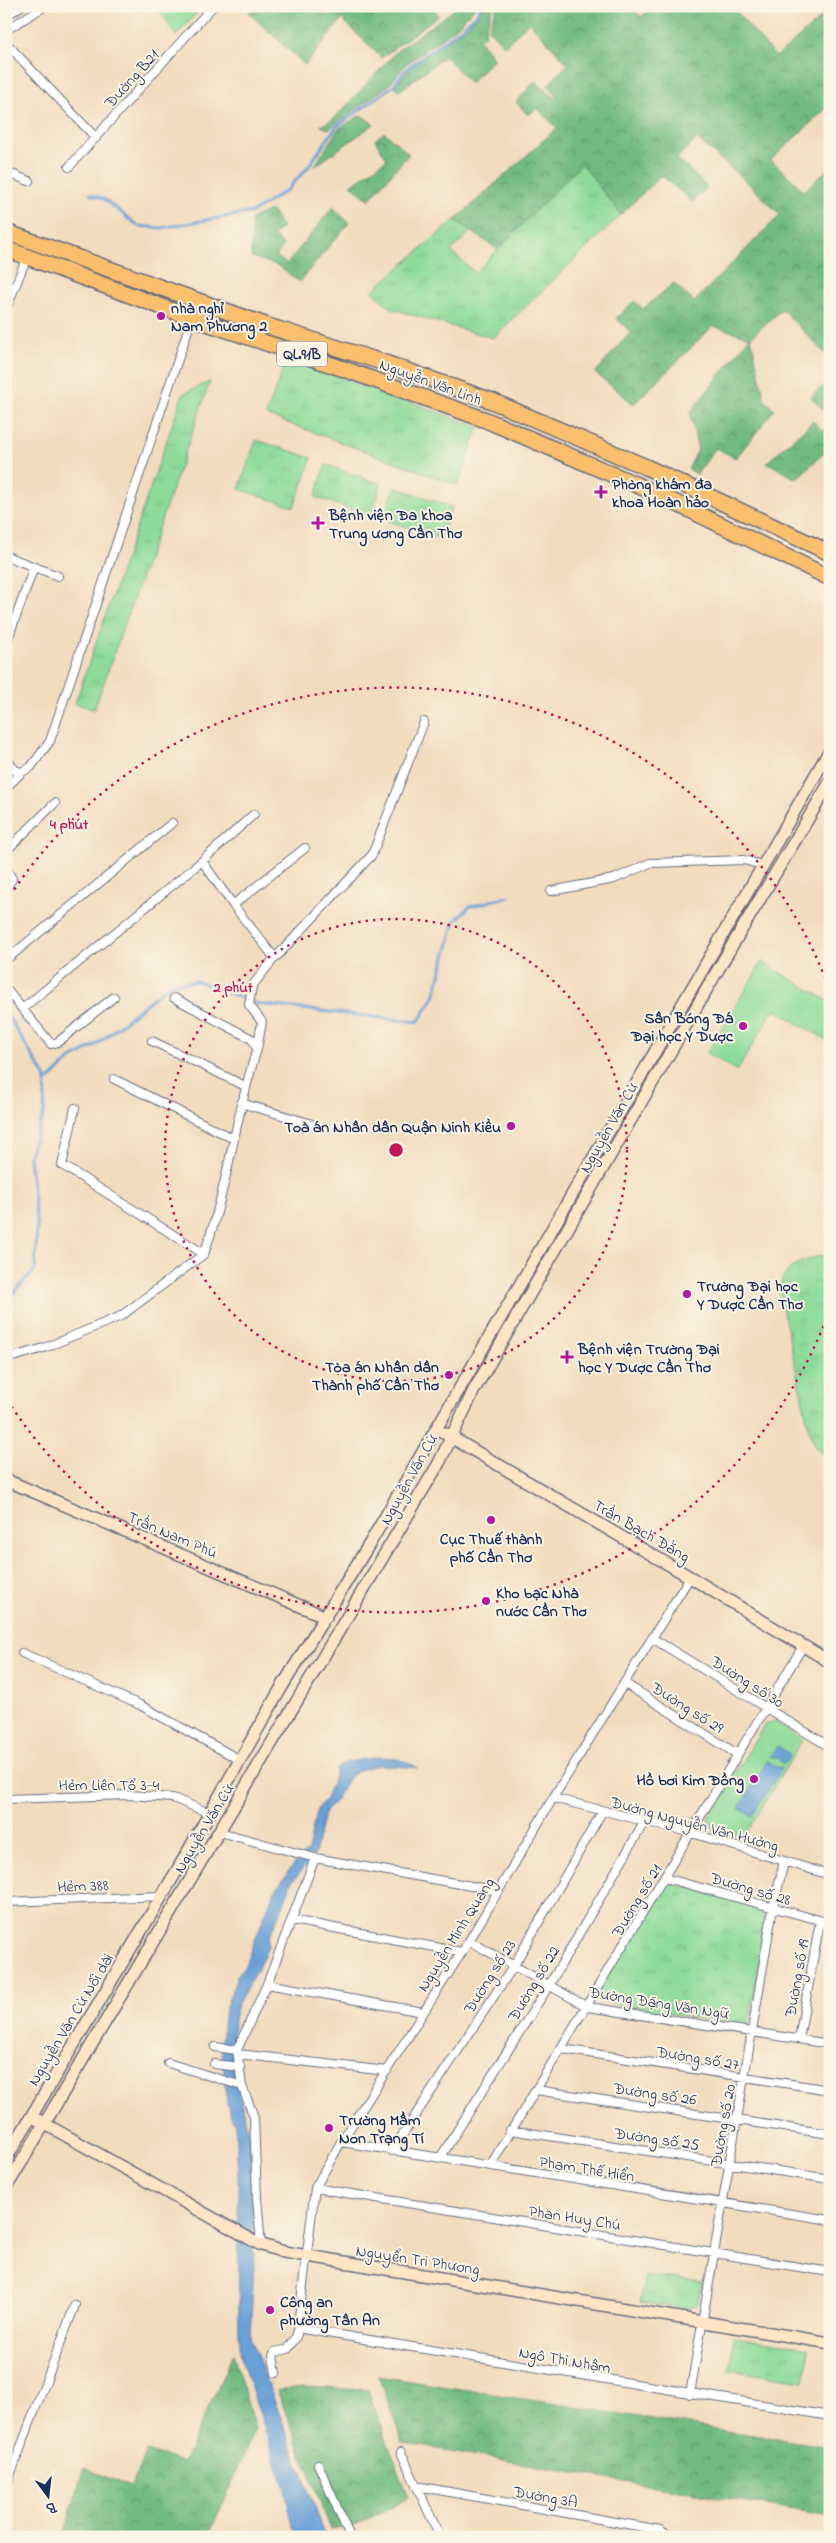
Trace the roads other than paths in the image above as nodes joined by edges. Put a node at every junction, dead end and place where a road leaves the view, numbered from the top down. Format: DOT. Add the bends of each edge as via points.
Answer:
graph roads {
  1 [pos="22,6"];
  2 [pos="45,6"];
  3 [pos="213,6"];
  4 [pos="6,16"];
  5 [pos="6,30"];
  6 [pos="6,44"];
  7 [pos="96,138"];
  8 [pos="69,167"];
  9 [pos="6,172"];
  10 [pos="29,181"];
  11 [pos="6,232"];
  12 [pos="6,249"];
  13 [pos="27,257"];
  14 [pos="6,309"];
  15 [pos="192,318"];
  16 [pos="492,401"];
  17 [pos="486,420"];
  18 [pos="830,553"];
  19 [pos="6,556"];
  20 [pos="34,567"];
  21 [pos="58,576"];
  22 [pos="830,578"];
  23 [pos="7,640"];
  24 [pos="424,722"];
  25 [pos="830,750"];
  26 [pos="6,758"];
  27 [pos="22,772"];
  28 [pos="830,782"];
  29 [pos="6,788"];
  30 [pos="55,803"];
  31 [pos="254,814"];
  32 [pos="172,823"];
  33 [pos="305,848"];
  34 [pos="6,851"];
  35 [pos="202,861"];
  36 [pos="762,865"];
  37 [pos="6,868"];
  38 [pos="6,888"];
  39 [pos="551,891"];
  40 [pos="233,905"];
  41 [pos="276,956"];
  42 [pos="6,960"];
  43 [pos="6,989"];
  44 [pos="114,997"];
  45 [pos="174,998"];
  46 [pos="22,1008"];
  47 [pos="152,1041"];
  48 [pos="257,1049"];
  49 [pos="114,1079"];
  50 [pos="245,1086"];
  51 [pos="241,1103"];
  52 [pos="75,1108"];
  53 [pos="312,1124"];
  54 [pos="234,1139"];
  55 [pos="204,1254"];
  56 [pos="6,1359"];
  57 [pos="437,1429"];
  58 [pos="450,1437"];
  59 [pos="6,1480"];
  60 [pos="690,1577"];
  61 [pos="326,1617"];
  62 [pos="652,1638"];
  63 [pos="804,1646"];
  64 [pos="22,1652"];
  65 [pos="830,1662"];
  66 [pos="624,1683"];
  67 [pos="765,1708"];
  68 [pos="830,1747"];
  69 [pos="738,1754"];
  70 [pos="240,1760"];
  71 [pos="554,1798"];
  72 [pos="6,1799"];
  73 [pos="602,1812"];
  74 [pos="209,1813"];
  75 [pos="645,1821"];
  76 [pos="220,1832"];
  77 [pos="692,1833"];
  78 [pos="314,1858"];
  79 [pos="784,1862"];
  80 [pos="830,1875"];
  81 [pos="665,1878"];
  82 [pos="499,1892"];
  83 [pos="162,1896"];
  84 [pos="6,1902"];
  85 [pos="772,1908"];
  86 [pos="292,1920"];
  87 [pos="820,1921"];
  88 [pos="830,1923"];
  89 [pos="469,1941"];
  90 [pos="460,1952"];
  91 [pos="513,1967"];
  92 [pos="267,1984"];
  93 [pos="548,1987"];
  94 [pos="588,2007"];
  95 [pos="423,2012"];
  96 [pos="751,2030"];
  97 [pos="799,2039"];
  98 [pos="830,2044"];
  99 [pos="217,2047"];
  100 [pos="562,2049"];
  101 [pos="236,2051"];
  102 [pos="168,2063"];
  103 [pos="218,2064"];
  104 [pos="237,2067"];
  105 [pos="387,2071"];
  106 [pos="744,2078"];
  107 [pos="240,2085"];
  108 [pos="536,2090"];
  109 [pos="830,2090"];
  110 [pos="32,2116"];
  111 [pos="738,2120"];
  112 [pos="44,2123"];
  113 [pos="510,2130"];
  114 [pos="830,2134"];
  115 [pos="341,2142"];
  116 [pos="392,2150"];
  117 [pos="440,2158"];
  118 [pos="6,2159"];
  119 [pos="730,2162"];
  120 [pos="490,2166"];
  121 [pos="830,2178"];
  122 [pos="6,2188"];
  123 [pos="315,2188"];
  124 [pos="723,2203"];
  125 [pos="830,2220"];
  126 [pos="260,2245"];
  127 [pos="715,2254"];
  128 [pos="306,2257"];
  129 [pos="830,2272"];
  130 [pos="75,2305"];
  131 [pos="704,2322"];
  132 [pos="298,2325"];
  133 [pos="830,2342"];
  134 [pos="276,2373"];
  135 [pos="690,2394"];
  136 [pos="830,2416"];
  137 [pos="401,2452"];
  138 [pos="318,2464"];
  139 [pos="6,2486"];
  140 [pos="416,2486"];
  141 [pos="671,2536"];
  142 [pos="350,2537"];
  143 [pos="440,2537"];
  1 -- 4 [label="street"];
  2 -- 5 [label="street"];
  3 -- 7 [label="street, Đường B21"];
  6 -- 7 [label="street"];
  7 -- 8 [label="street, Đường B21"];
  9 -- 10 [label="street"];
  11 -- 16 [label="highway, Nguyễn Văn Linh / QL.91B" via="265,325"];
  12 -- 13 [label="highway, Nguyễn Văn Linh / QL.91B"];
  13 -- 14 [label="street"];
  13 -- 15 [label="highway, Nguyễn Văn Linh / QL.91B"];
  15 -- 17 [label="highway, Nguyễn Văn Linh / QL.91B"];
  15 -- 27 [label="street" via="50,741 31,767"];
  16 -- 17 [label="highway"];
  16 -- 18 [label="highway, Nguyễn Văn Linh / QL.91B" via="646,467"];
  17 -- 22 [label="highway, Nguyễn Văn Linh / QL.91B" via="651,491"];
  19 -- 20 [label="street"];
  20 -- 21 [label="street"];
  20 -- 23 [label="street"];
  24 -- 41 [label="street" via="372,856"];
  25 -- 36 [label="main road, Nguyễn Văn Cừ"];
  26 -- 27 [label="street" via="15,770"];
  27 -- 29 [label="street"];
  28 -- 58 [label="main road, Nguyễn Văn Cừ" via="474,1390"];
  30 -- 34 [label="street"];
  31 -- 35 [label="street"];
  32 -- 42 [label="street"];
  33 -- 40 [label="street"];
  35 -- 40 [label="street"];
  35 -- 46 [label="street"];
  36 -- 39 [label="street" via="744,860 650,863 614,880"];
  36 -- 57 [label="main road, Nguyễn Văn Cừ"];
  37 -- 38 [label="street" via="12,879"];
  40 -- 41 [label="street"];
  41 -- 48 [label="street" via="251,991 249,1004 262,1022"];
  43 -- 46 [label="street"];
  44 -- 46 [label="street" via="58,1042 51,1044"];
  45 -- 48 [label="street" via="252,1039"];
  47 -- 50 [label="street"];
  48 -- 50 [label="street"];
  49 -- 54 [label="street"];
  50 -- 51 [label="street"];
  51 -- 53 [label="street"];
  51 -- 54 [label="street"];
  52 -- 55 [label="street" via="62,1165"];
  54 -- 55 [label="street" via="216,1220"];
  55 -- 56 [label="street" via="121,1316 44,1348"];
  57 -- 58 [label="main road, Trần Bạch Đằng"];
  57 -- 61 [label="main road, Nguyễn Văn Cừ"];
  58 -- 60 [label="main road, Trần Bạch Đằng"];
  58 -- 76 [label="main road, Nguyễn Văn Cừ" via="439,1463"];
  59 -- 61 [label="main road, Trần Nam Phú"];
  60 -- 62 [label="street, Nguyễn Minh Quang"];
  60 -- 63 [label="main road, Trần Bạch Đằng"];
  61 -- 70 [label="main road, Nguyễn Văn Cừ"];
  62 -- 66 [label="street, Nguyễn Minh Quang"];
  62 -- 67 [label="street, Đường số 30"];
  63 -- 65 [label="main road, Trần Bạch Đằng"];
  63 -- 67 [label="street, Đường số 21"];
  64 -- 70 [label="street" via="140,1705"];
  66 -- 69 [label="street, Đường số 29"];
  66 -- 71 [label="street, Nguyễn Minh Quang"];
  67 -- 68 [label="street, Đường số 30"];
  67 -- 69 [label="street, Đường số 21"];
  69 -- 77 [label="street, Đường số 21"];
  70 -- 74 [label="main road, Nguyễn Văn Cừ"];
  71 -- 73 [label="street, Đường Nguyễn Văn Hưởng"];
  71 -- 82 [label="street, Nguyễn Minh Quang"];
  72 -- 74 [label="street, Hẻm Liên Tổ 3-4" via="130,1795 173,1798"];
  73 -- 75 [label="street, Đường Nguyễn Văn Hưởng"];
  73 -- 91 [label="street, Đường số 23"];
  74 -- 83 [label="main road, Nguyễn Văn Cừ"];
  75 -- 77 [label="street, Đường Nguyễn Văn Hưởng"];
  75 -- 93 [label="street, Đường số 22"];
  76 -- 78 [label="street"];
  76 -- 112 [label="main road, Nguyễn Văn Cừ"];
  77 -- 79 [label="street, Đường Nguyễn Văn Hưởng"];
  77 -- 81 [label="street, Đường số 21"];
  78 -- 82 [label="street"];
  78 -- 86 [label="street"];
  79 -- 80 [label="street, Đường Nguyễn Văn Hưởng"];
  79 -- 85 [label="street, Đường số 20"];
  81 -- 85 [label="street, Đường số 28"];
  81 -- 94 [label="street, Đường số 21"];
  82 -- 89 [label="street, Nguyễn Minh Quang"];
  83 -- 84 [label="street, Hẻm 388"];
  83 -- 110 [label="main road, Nguyễn Văn Cừ Nối dài"];
  85 -- 87 [label="street, Đường số 28"];
  85 -- 96 [label="street, Đường số 20"];
  86 -- 90 [label="street"];
  86 -- 92 [label="street"];
  87 -- 88 [label="street, Đường số 28"];
  87 -- 97 [label="street, Đường số 19"];
  89 -- 90 [label="street, Nguyễn Minh Quang"];
  89 -- 91 [label="street, Đường Đặng Văn Ngữ"];
  90 -- 95 [label="street, Nguyễn Minh Quang"];
  91 -- 93 [label="street, Đường Đặng Văn Ngữ"];
  91 -- 116 [label="street, Đường số 23"];
  92 -- 95 [label="street"];
  92 -- 101 [label="street"];
  93 -- 94 [label="street, Đường Đặng Văn Ngữ"];
  93 -- 117 [label="street, Đường số 22"];
  94 -- 96 [label="street, Đường Đặng Văn Ngữ"];
  94 -- 100 [label="street, Đường số 21"];
  95 -- 105 [label="street, Nguyễn Minh Quang"];
  96 -- 97 [label="street, Đường Đặng Văn Ngữ"];
  96 -- 106 [label="street, Đường số 20"];
  97 -- 98 [label="street, Đường Đặng Văn Ngữ"];
  99 -- 101 [label="street"];
  100 -- 106 [label="street, Đường số 27"];
  100 -- 108 [label="street, Đường số 21"];
  101 -- 104 [label="street"];
  101 -- 105 [label="street"];
  102 -- 107 [label="street"];
  103 -- 104 [label="street"];
  104 -- 107 [label="street"];
  105 -- 115 [label="street, Nguyễn Minh Quang"];
  106 -- 109 [label="street, Đường số 27"];
  106 -- 111 [label="street, Đường số 20"];
  107 -- 126 [label="street" via="254,2116"];
  108 -- 111 [label="street, Đường số 26"];
  108 -- 113 [label="street, Đường số 21"];
  110 -- 112 [label="main road, Nguyển Tri Phương"];
  110 -- 118 [label="main road, Nguyễn Văn Cừ Nối dài"];
  111 -- 114 [label="street, Đường số 26"];
  111 -- 119 [label="street, Đường số 20"];
  112 -- 122 [label="main road, Nguyễn Văn Cừ"];
  112 -- 126 [label="main road, Nguyển Tri Phương"];
  113 -- 119 [label="street, Đường số 25"];
  113 -- 120 [label="street, Đường số 21"];
  115 -- 116 [label="street, Phạm Thế Hiển"];
  115 -- 123 [label="street, Nguyễn Minh Quang"];
  116 -- 117 [label="street, Phạm Thế Hiển"];
  117 -- 120 [label="street, Phạm Thế Hiển"];
  119 -- 121 [label="street, Đường số 25"];
  119 -- 124 [label="street, Đường số 20"];
  120 -- 124 [label="street, Phạm Thế Hiển"];
  123 -- 127 [label="street, Phan Huy Chú"];
  123 -- 128 [label="street, Nguyễn Minh Quang"];
  124 -- 125 [label="street, Phạm Thế Hiển"];
  124 -- 127 [label="street, Đường số 20"];
  126 -- 128 [label="main road, Nguyển Tri Phương"];
  127 -- 129 [label="street, Phan Huy Chú"];
  127 -- 131 [label="street, Đường số 20"];
  128 -- 131 [label="main road, Nguyển Tri Phương"];
  128 -- 132 [label="street, Nguyễn Minh Quang"];
  130 -- 139 [label="street"];
  131 -- 133 [label="main road, Nguyển Tri Phương"];
  131 -- 135 [label="street, Đường số 20"];
  132 -- 134 [label="street, Nguyễn Minh Quang" via="296,2338 288,2349 275,2352 273,2356"];
  132 -- 135 [label="street, Ngô Thì Nhậm" via="302,2329"];
  135 -- 136 [label="street, Ngô Thì Nhậm"];
  137 -- 140 [label="street"];
  138 -- 142 [label="street"];
  140 -- 141 [label="street, Đường 3A" via="660,2530"];
  140 -- 143 [label="street"];
}
